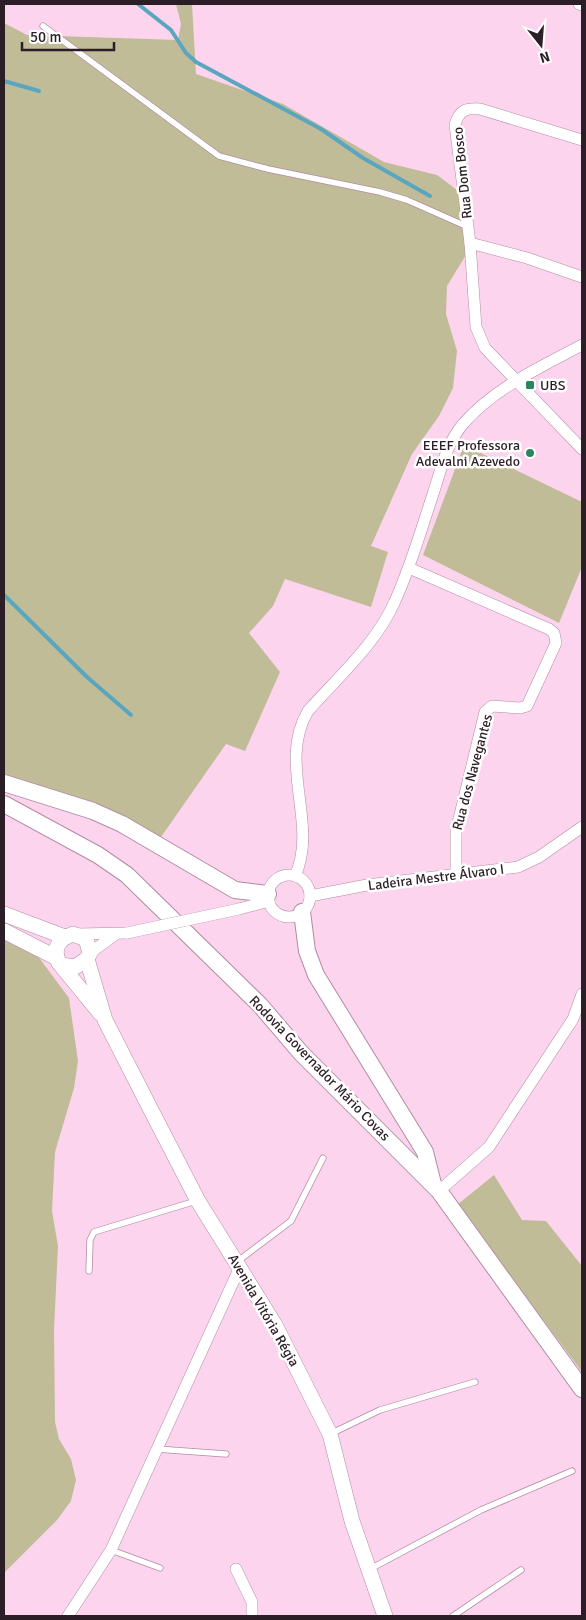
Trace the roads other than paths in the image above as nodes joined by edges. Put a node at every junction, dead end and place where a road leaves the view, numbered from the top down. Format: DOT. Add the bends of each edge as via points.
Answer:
graph roads {
  1 [pos="578,4"];
  2 [pos="582,5"];
  3 [pos="43,26"];
  4 [pos="582,140"];
  5 [pos="468,227"];
  6 [pos="470,243"];
  7 [pos="582,277"];
  8 [pos="582,345"];
  9 [pos="516,381"];
  10 [pos="582,449"];
  11 [pos="409,568"];
  12 [pos="4,783"];
  13 [pos="4,804"];
  14 [pos="4,812"];
  15 [pos="26,816"];
  16 [pos="582,828"];
  17 [pos="456,874"];
  18 [pos="296,876"];
  19 [pos="310,896"];
  20 [pos="268,898"];
  21 [pos="302,912"];
  22 [pos="4,914"];
  23 [pos="4,931"];
  24 [pos="121,933"];
  25 [pos="69,935"];
  26 [pos="88,956"];
  27 [pos="59,961"];
  28 [pos="582,994"];
  29 [pos="578,1016"];
  30 [pos="105,1020"];
  31 [pos="323,1158"];
  32 [pos="436,1187"];
  33 [pos="198,1201"];
  34 [pos="238,1265"];
  35 [pos="89,1271"];
  36 [pos="475,1382"];
  37 [pos="582,1389"];
  38 [pos="330,1434"];
  39 [pos="156,1449"];
  40 [pos="226,1454"];
  41 [pos="572,1471"];
  42 [pos="111,1550"];
  43 [pos="160,1568"];
  44 [pos="236,1569"];
  45 [pos="370,1569"];
  46 [pos="521,1570"];
  47 [pos="68,1616"];
  48 [pos="252,1616"];
  49 [pos="385,1616"];
  50 [pos="453,1616"];
  1 -- 2 [label="street"];
  3 -- 5 [label="lane" via="219,156 380,192 407,200"];
  4 -- 5 [label="street, Rua Dom Bosco" via="480,109 468,108 457,116 455,125"];
  5 -- 6 [label="street, Rua Dom Bosco"];
  6 -- 7 [label="street"];
  6 -- 9 [label="street, Rua Dom Bosco" via="476,327 485,348"];
  8 -- 9 [label="street"];
  9 -- 10 [label="street, Rua Dom Bosco"];
  9 -- 11 [label="street" via="473,414 455,435 447,449"];
  11 -- 17 [label="street, Rua dos Navegantes" via="549,629 556,637 527,706 492,706 485,712 456,832"];
  11 -- 18 [label="street" via="384,622 301,722 295,747 304,852"];
  12 -- 20 [label="main road" via="93,811 122,824 235,890"];
  13 -- 15 [label="main road, Rodovia Governador Mário Covas"];
  14 -- 15 [label="main road"];
  15 -- 32 [label="main road, Rodovia Governador Mário Covas" via="98,855 127,875 260,1004 301,1052"];
  16 -- 17 [label="street, Ladeira Mestre Álvaro I" via="518,867"];
  17 -- 19 [label="street, Ladeira Mestre Álvaro I"];
  18 -- 19 [label="street" via="305,883"];
  18 -- 20 [label="street" via="282,876 275,880"];
  19 -- 21 [label="street"];
  20 -- 21 [label="street" via="281,915 292,916"];
  20 -- 24 [label="street, bridge" via="238,909"];
  21 -- 32 [label="main road" via="308,951 316,975 425,1152"];
  22 -- 25 [label="street"];
  23 -- 27 [label="street"];
  24 -- 25 [label="street"];
  24 -- 26 [label="street"];
  25 -- 26 [label="street" via="86,939"];
  25 -- 27 [label="street" via="59,942 56,950"];
  26 -- 27 [label="street" via="75,967"];
  26 -- 30 [label="street, Avenida Vitória Régia"];
  27 -- 30 [label="street, Avenida Vitória Régia"];
  28 -- 29 [label="street"];
  29 -- 32 [label="street" via="489,1147"];
  30 -- 33 [label="street, Avenida Vitória Régia"];
  31 -- 34 [label="lane" via="291,1221"];
  32 -- 37 [label="main road, Rodovia Governador Mário Covas"];
  33 -- 34 [label="street, Avenida Vitória Régia"];
  33 -- 35 [label="lane" via="94,1232 90,1240"];
  34 -- 38 [label="street, Avenida Vitória Régia" via="275,1325"];
  34 -- 39 [label="street"];
  36 -- 38 [label="lane" via="380,1410"];
  38 -- 45 [label="street, Avenida Vitória Régia" via="352,1521"];
  39 -- 40 [label="lane"];
  39 -- 42 [label="street"];
  41 -- 45 [label="lane" via="482,1510"];
  42 -- 43 [label="lane"];
  42 -- 47 [label="street"];
  44 -- 48 [label="street" via="252,1602"];
  45 -- 49 [label="street, Avenida Vitória Régia"];
  46 -- 50 [label="lane"];
}
